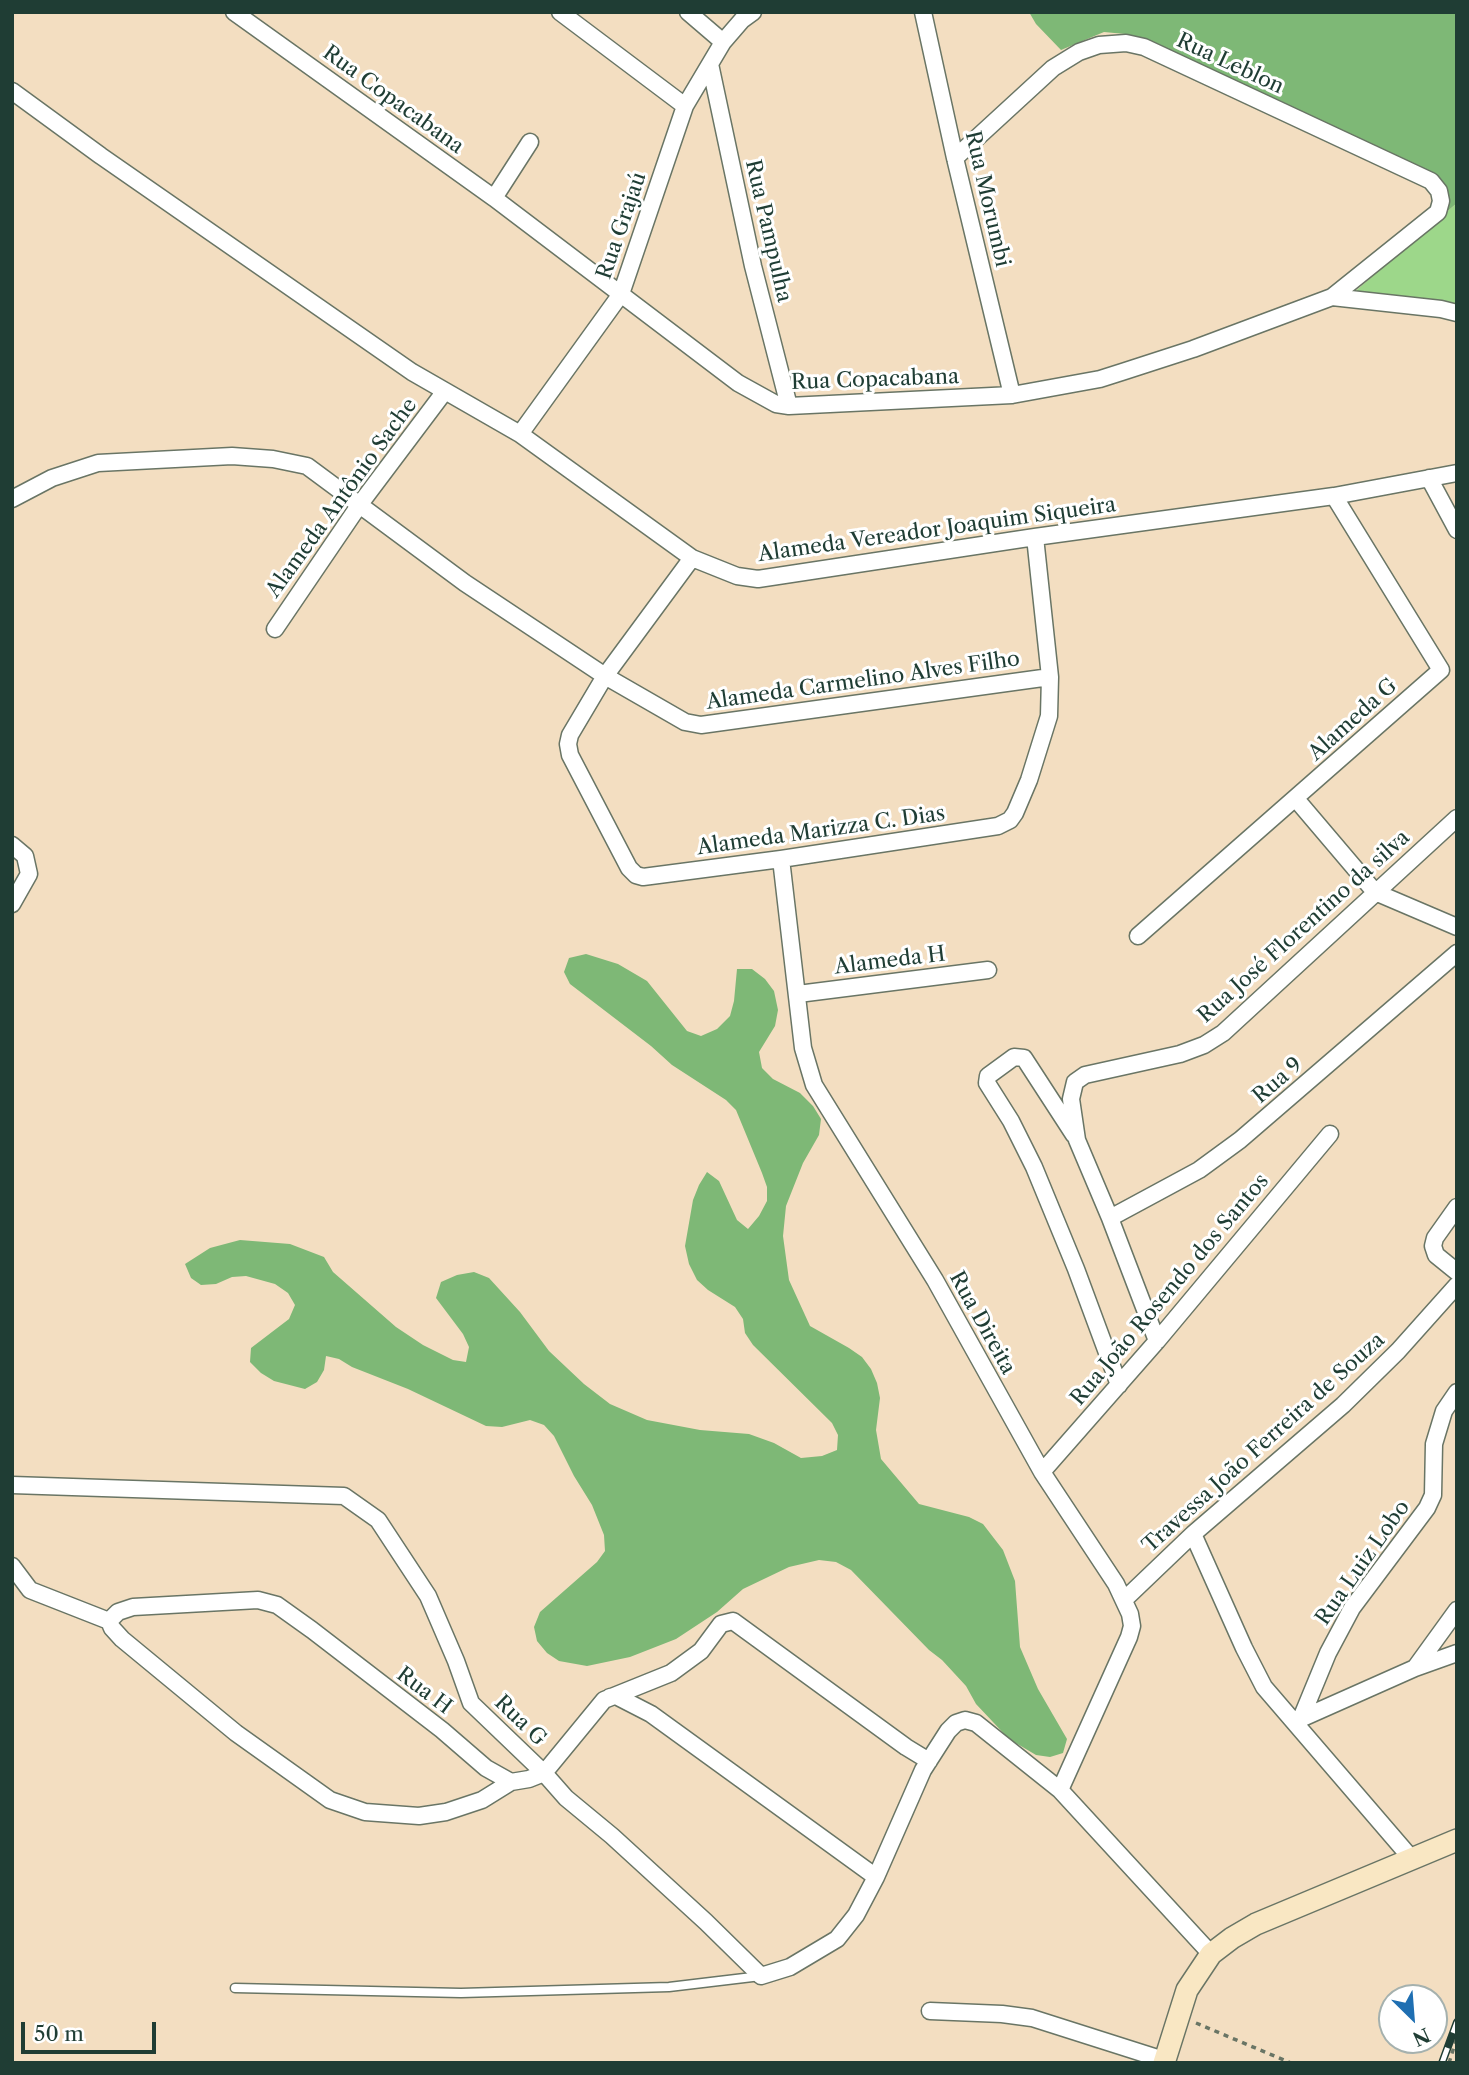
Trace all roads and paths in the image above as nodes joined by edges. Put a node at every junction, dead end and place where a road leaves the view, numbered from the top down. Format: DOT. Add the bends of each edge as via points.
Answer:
graph roads {
  1 [pos="234,12"];
  2 [pos="560,12"];
  3 [pos="688,12"];
  4 [pos="923,12"];
  5 [pos="748,16"];
  6 [pos="723,42"];
  7 [pos="710,64"];
  8 [pos="12,91"];
  9 [pos="685,106"];
  10 [pos="530,142"];
  11 [pos="955,158"];
  12 [pos="1431,181"];
  13 [pos="494,198"];
  14 [pos="621,294"];
  15 [pos="1332,297"];
  16 [pos="1457,313"];
  17 [pos="445,391"];
  18 [pos="1012,395"];
  19 [pos="789,406"];
  20 [pos="520,434"];
  21 [pos="1457,473"];
  22 [pos="1429,478"];
  23 [pos="1334,496"];
  24 [pos="12,499"];
  25 [pos="360,504"];
  26 [pos="1457,530"];
  27 [pos="1035,537"];
  28 [pos="692,558"];
  29 [pos="275,629"];
  30 [pos="1449,671"];
  31 [pos="605,676"];
  32 [pos="1050,677"];
  33 [pos="1296,799"];
  34 [pos="1457,817"];
  35 [pos="12,845"];
  36 [pos="781,859"];
  37 [pos="1375,892"];
  38 [pos="12,904"];
  39 [pos="1457,927"];
  40 [pos="1138,936"];
  41 [pos="1457,953"];
  42 [pos="988,970"];
  43 [pos="798,994"];
  44 [pos="1330,1134"];
  45 [pos="1077,1140"];
  46 [pos="1457,1207"];
  47 [pos="1110,1218"];
  48 [pos="1457,1272"];
  49 [pos="1457,1285"];
  50 [pos="1157,1341"];
  51 [pos="1119,1385"];
  52 [pos="1457,1392"];
  53 [pos="1042,1472"];
  54 [pos="12,1485"];
  55 [pos="1193,1534"];
  56 [pos="12,1566"];
  57 [pos="1125,1599"];
  58 [pos="1457,1610"];
  59 [pos="109,1621"];
  60 [pos="1457,1653"];
  61 [pos="1415,1668"];
  62 [pos="610,1697"];
  63 [pos="1298,1720"];
  64 [pos="929,1761"];
  65 [pos="544,1773"];
  66 [pos="511,1782"];
  67 [pos="1060,1790"];
  68 [pos="1457,1840"];
  69 [pos="1411,1858"];
  70 [pos="876,1877"];
  71 [pos="1211,1955"];
  72 [pos="761,1976"];
  73 [pos="235,1987"];
  74 [pos="930,2011"];
  75 [pos="1178,2015"];
  76 [pos="1457,2037"];
  77 [pos="1164,2061"];
  78 [pos="1291,2063"];
  79 [pos="1449,2063"];
  1 -- 13 [label="street, Rua Copacabana"];
  2 -- 9 [label="street"];
  3 -- 6 [label="street"];
  4 -- 11 [label="street, Rua Morumbi"];
  5 -- 6 [label="street, Rua Grajaú"];
  6 -- 7 [label="street, Rua Grajaú"];
  7 -- 9 [label="street, Rua Grajaú"];
  7 -- 19 [label="street, Rua Pampulha" via="753,266"];
  8 -- 17 [label="street, Alameda Vereador Joaquim Siqueira"];
  9 -- 14 [label="street, Rua Grajaú"];
  10 -- 13 [label="street"];
  11 -- 12 [label="street, Rua Leblon" via="1053,68 1099,45 1126,43 1144,47"];
  11 -- 18 [label="street, Rua Morumbi"];
  12 -- 15 [label="street, Rua Copacabana" via="1439,191 1438,212"];
  13 -- 14 [label="street, Rua Copacabana"];
  14 -- 19 [label="street, Rua Copacabana" via="738,383 767,400"];
  14 -- 20 [label="street, Rua Grajaú"];
  15 -- 16 [label="street"];
  15 -- 18 [label="street, Rua Copacabana" via="1100,379"];
  17 -- 20 [label="street, Alameda Vereador Joaquim Siqueira"];
  17 -- 25 [label="street, Alameda Antônio Sache"];
  18 -- 19 [label="street, Rua Copacabana"];
  20 -- 28 [label="street, Alameda Vereador Joaquim Siqueira"];
  21 -- 22 [label="street, Alameda Vereador Joaquim Siqueira"];
  22 -- 23 [label="street, Alameda Vereador Joaquim Siqueira"];
  22 -- 26 [label="street"];
  23 -- 27 [label="street, Alameda Vereador Joaquim Siqueira"];
  23 -- 30 [label="street, Alameda G"];
  24 -- 25 [label="street, Alameda Carmelino Alves Filho" via="52,478 98,463 232,456 307,466"];
  25 -- 29 [label="street, Alameda Antônio Sache"];
  25 -- 31 [label="street, Alameda Carmelino Alves Filho" via="465,583"];
  27 -- 28 [label="street, Alameda Vereador Joaquim Siqueira" via="758,579 737,576"];
  27 -- 32 [label="street"];
  28 -- 31 [label="street"];
  30 -- 33 [label="street, Alameda G"];
  31 -- 32 [label="street, Alameda Carmelino Alves Filho" via="685,722 701,724"];
  31 -- 36 [label="street, Alameda Marizza C. Dias" via="568,744 629,868 643,877"];
  32 -- 36 [label="street, Alameda Marizza C. Dias" via="1043,740 1010,820 998,826"];
  33 -- 37 [label="street"];
  33 -- 40 [label="street, Alameda G"];
  34 -- 37 [label="street, Rua José Florentino da silva"];
  35 -- 38 [label="street" via="25,856 29,873"];
  36 -- 43 [label="street, Rua Direita"];
  37 -- 39 [label="street"];
  37 -- 45 [label="street, Rua José Florentino da silva" via="1223,1033 1204,1045 1078,1079 1072,1089"];
  41 -- 47 [label="street, Rua 9" via="1240,1140 1199,1170"];
  42 -- 43 [label="street, Alameda H"];
  43 -- 53 [label="street, Rua Direita" via="803,1048 814,1086 935,1280"];
  44 -- 50 [label="street, Rua João Rosendo dos Santos"];
  45 -- 47 [label="street, Rua José Florentino da silva"];
  45 -- 51 [label="street" via="1024,1058 1014,1057 988,1076 987,1083 1034,1167"];
  46 -- 48 [label="street" via="1433,1246 1436,1255"];
  47 -- 50 [label="street, Rua José Florentino da silva"];
  49 -- 55 [label="street, Travessa João Ferreira de Souza" via="1343,1405"];
  50 -- 51 [label="street, Rua João Rosendo dos Santos"];
  51 -- 53 [label="street, Rua João Rosendo dos Santos"];
  52 -- 63 [label="street, Rua Luiz Lobo" via="1444,1411 1434,1444 1433,1495 1427,1508 1352,1608"];
  53 -- 57 [label="street, Rua Direita"];
  54 -- 65 [label="street, Rua G" via="344,1496 378,1520 428,1597 471,1703"];
  55 -- 57 [label="street, Travessa João Ferreira de Souza"];
  55 -- 63 [label="street" via="1264,1687"];
  56 -- 59 [label="street" via="30,1590"];
  57 -- 67 [label="street, Rua Direita" via="1132,1626 1129,1637"];
  58 -- 61 [label="street"];
  59 -- 66 [label="street, Rua H" via="118,1612 133,1608 258,1600 277,1605 486,1768"];
  59 -- 66 [label="street" via="122,1639 236,1733 330,1800 365,1812 419,1816 482,1800"];
  60 -- 61 [label="street"];
  61 -- 63 [label="street"];
  62 -- 64 [label="street, Rua G" via="671,1673 701,1651 721,1624 733,1621"];
  62 -- 65 [label="street, Rua G"];
  62 -- 70 [label="street" via="651,1714"];
  63 -- 69 [label="street"];
  64 -- 67 [label="street" via="948,1731 965,1720 976,1723"];
  64 -- 70 [label="street"];
  65 -- 66 [label="street"];
  65 -- 72 [label="street"];
  67 -- 71 [label="street"];
  68 -- 69 [label="main road"];
  69 -- 71 [label="main road" via="1256,1924"];
  70 -- 72 [label="street" via="837,1939 790,1967"];
  71 -- 75 [label="main road" via="1187,1990"];
  72 -- 73 [label="lane" via="669,1987 461,1993"];
  74 -- 77 [label="street" via="1032,2018"];
  75 -- 77 [label="main road"];
  75 -- 78 [label="path"];
  76 -- 79 [label="path"];
}
